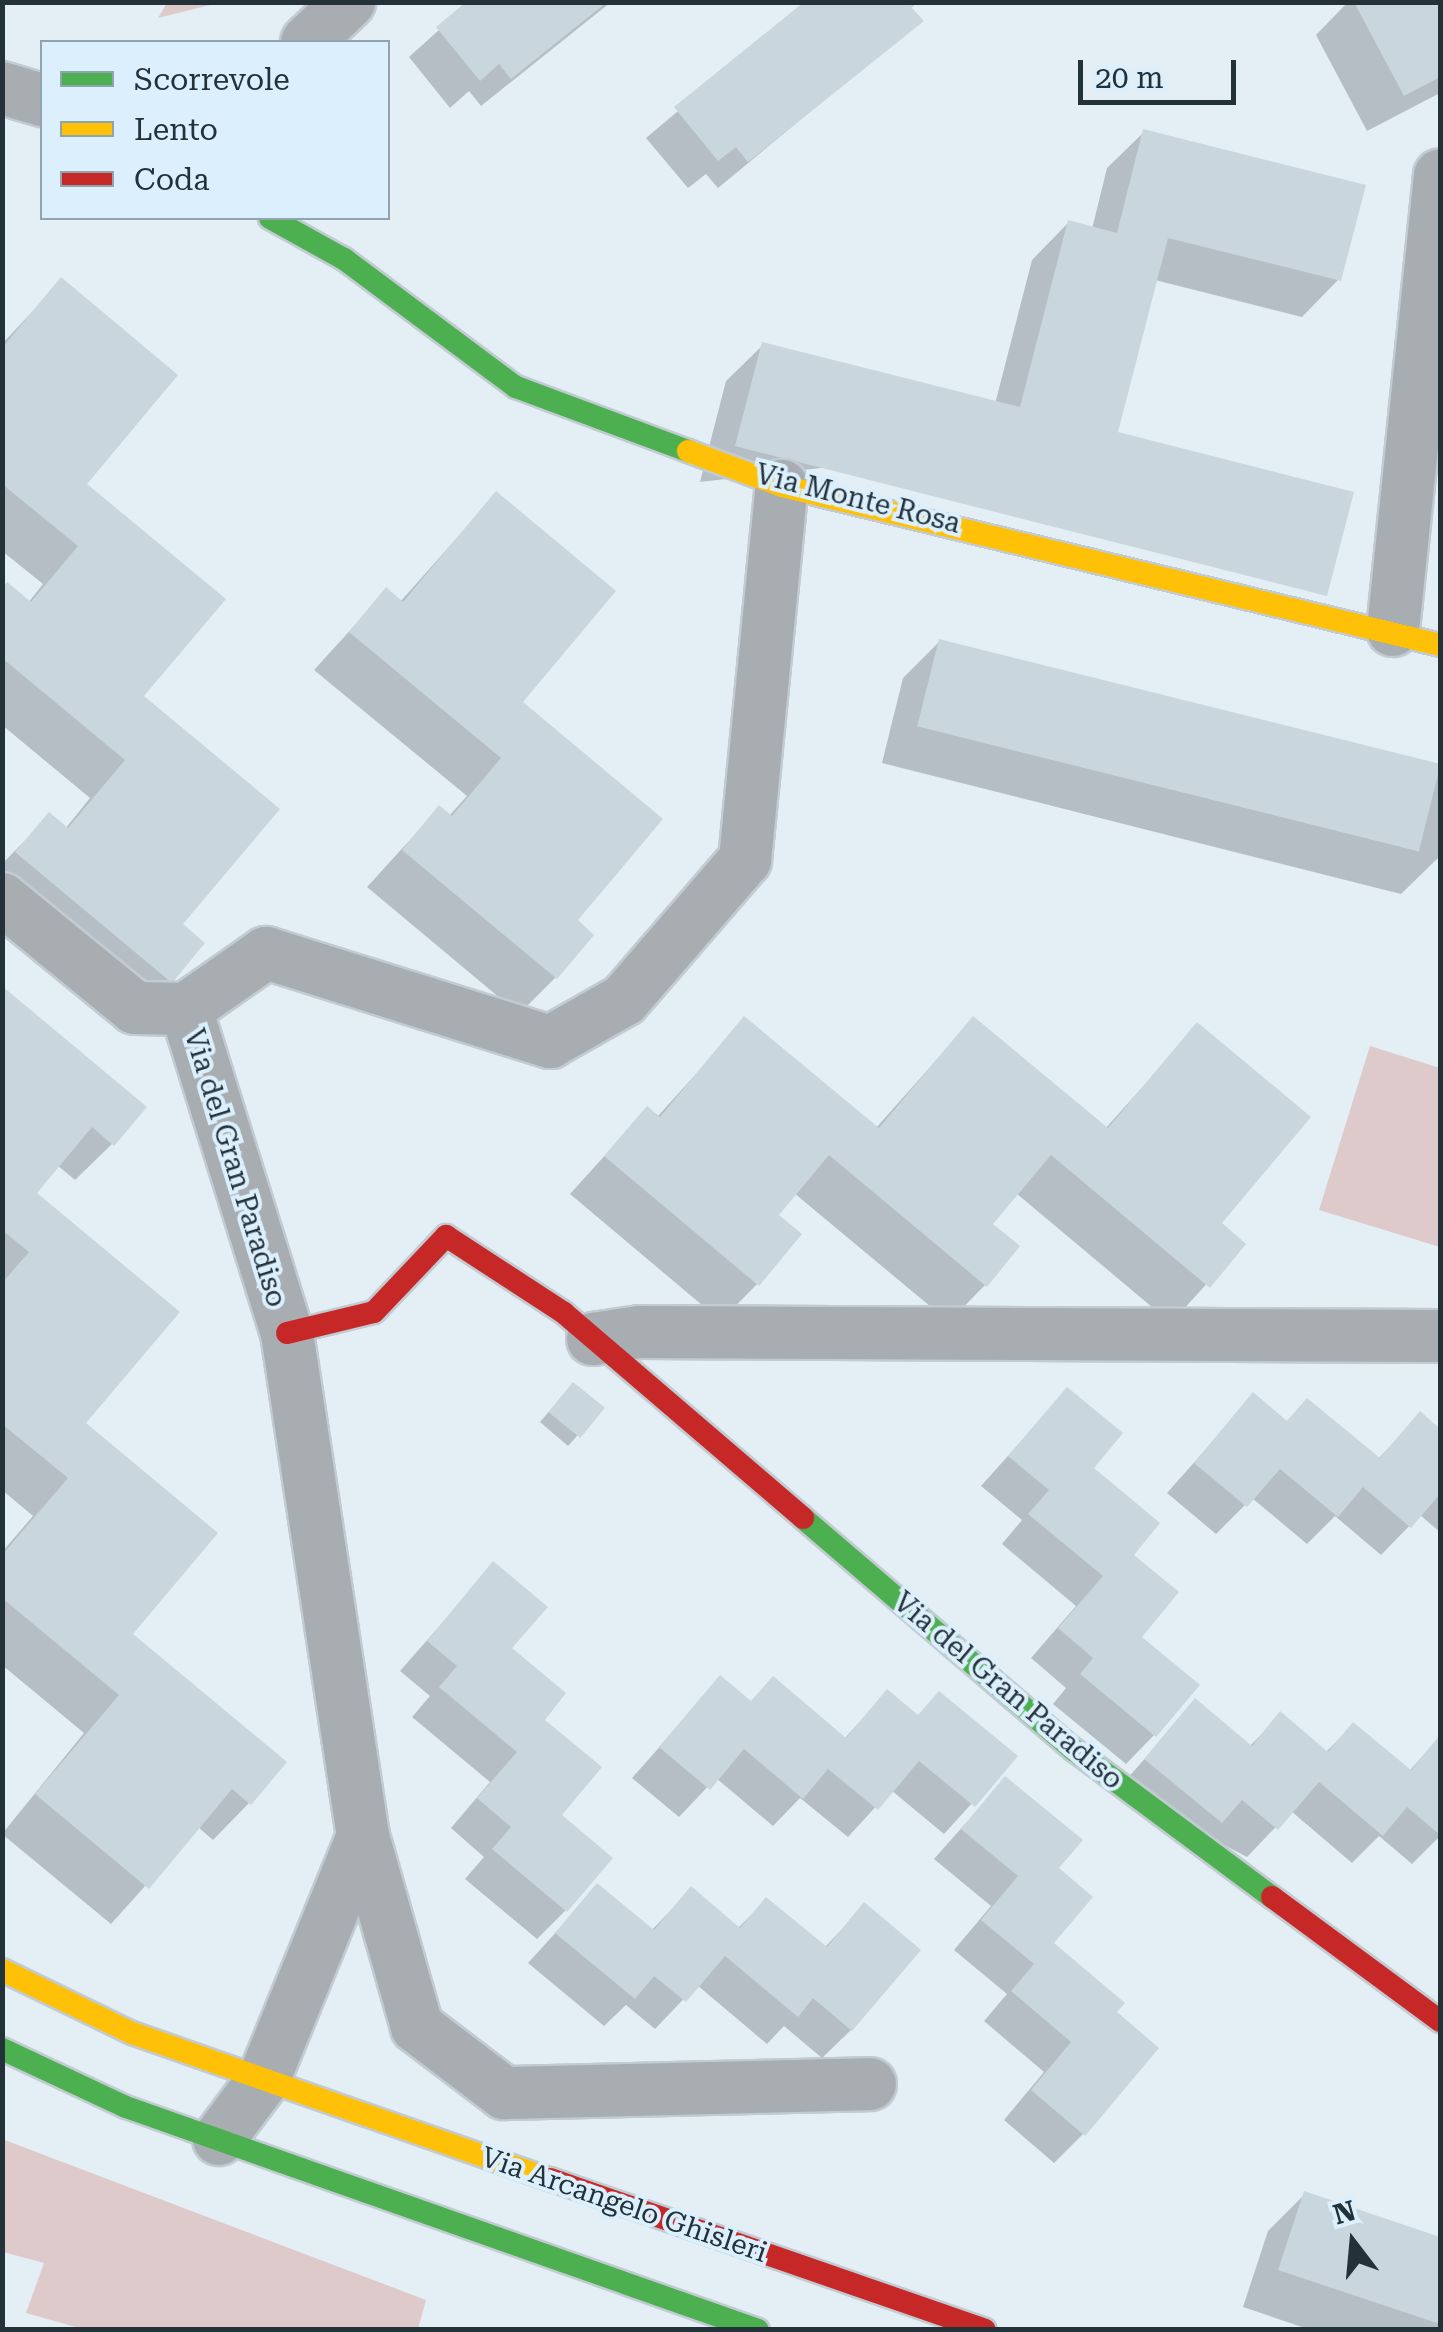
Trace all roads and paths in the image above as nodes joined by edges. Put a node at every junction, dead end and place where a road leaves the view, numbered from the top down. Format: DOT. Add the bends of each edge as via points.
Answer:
graph roads {
  1 [pos="348,2"];
  2 [pos="309,40"];
  3 [pos="1440,175"];
  4 [pos="274,220"];
  5 [pos="782,486"];
  6 [pos="1417,638"];
  7 [pos="2,899"];
  8 [pos="186,1009"];
  9 [pos="287,1334"];
  10 [pos="1440,1336"];
  11 [pos="594,1339"];
  12 [pos="363,1836"];
  13 [pos="2,1970"];
  14 [pos="1440,2021"];
  15 [pos="2,2048"];
  16 [pos="264,2079"];
  17 [pos="870,2084"];
  18 [pos="219,2140"];
  19 [pos="758,2330"];
  20 [pos="985,2330"];
  1 -- 2 [label="street"];
  3 -- 6 [label="street"];
  4 -- 5 [label="street, Via Monte Rosa" via="344,259 516,387"];
  5 -- 6 [label="street, Via Monte Rosa"];
  5 -- 8 [label="street, Via del Gran Paradiso" via="745,860 624,1000 550,1042 266,952"];
  7 -- 8 [label="street" via="135,1008"];
  8 -- 9 [label="street, Via del Gran Paradiso"];
  9 -- 11 [label="street, Via del Gran Paradiso" via="374,1312 446,1236"];
  9 -- 12 [label="street"];
  10 -- 11 [label="street" via="640,1332"];
  11 -- 14 [label="street, Via del Gran Paradiso" via="1074,1750"];
  12 -- 16 [label="street"];
  12 -- 17 [label="street" via="417,2027 504,2093"];
  13 -- 16 [label="street, Via Arcangelo Ghisleri" via="132,2033"];
  15 -- 18 [label="street"];
  16 -- 18 [label="street"];
  16 -- 20 [label="street, Via Arcangelo Ghisleri"];
  18 -- 19 [label="street"];
}
